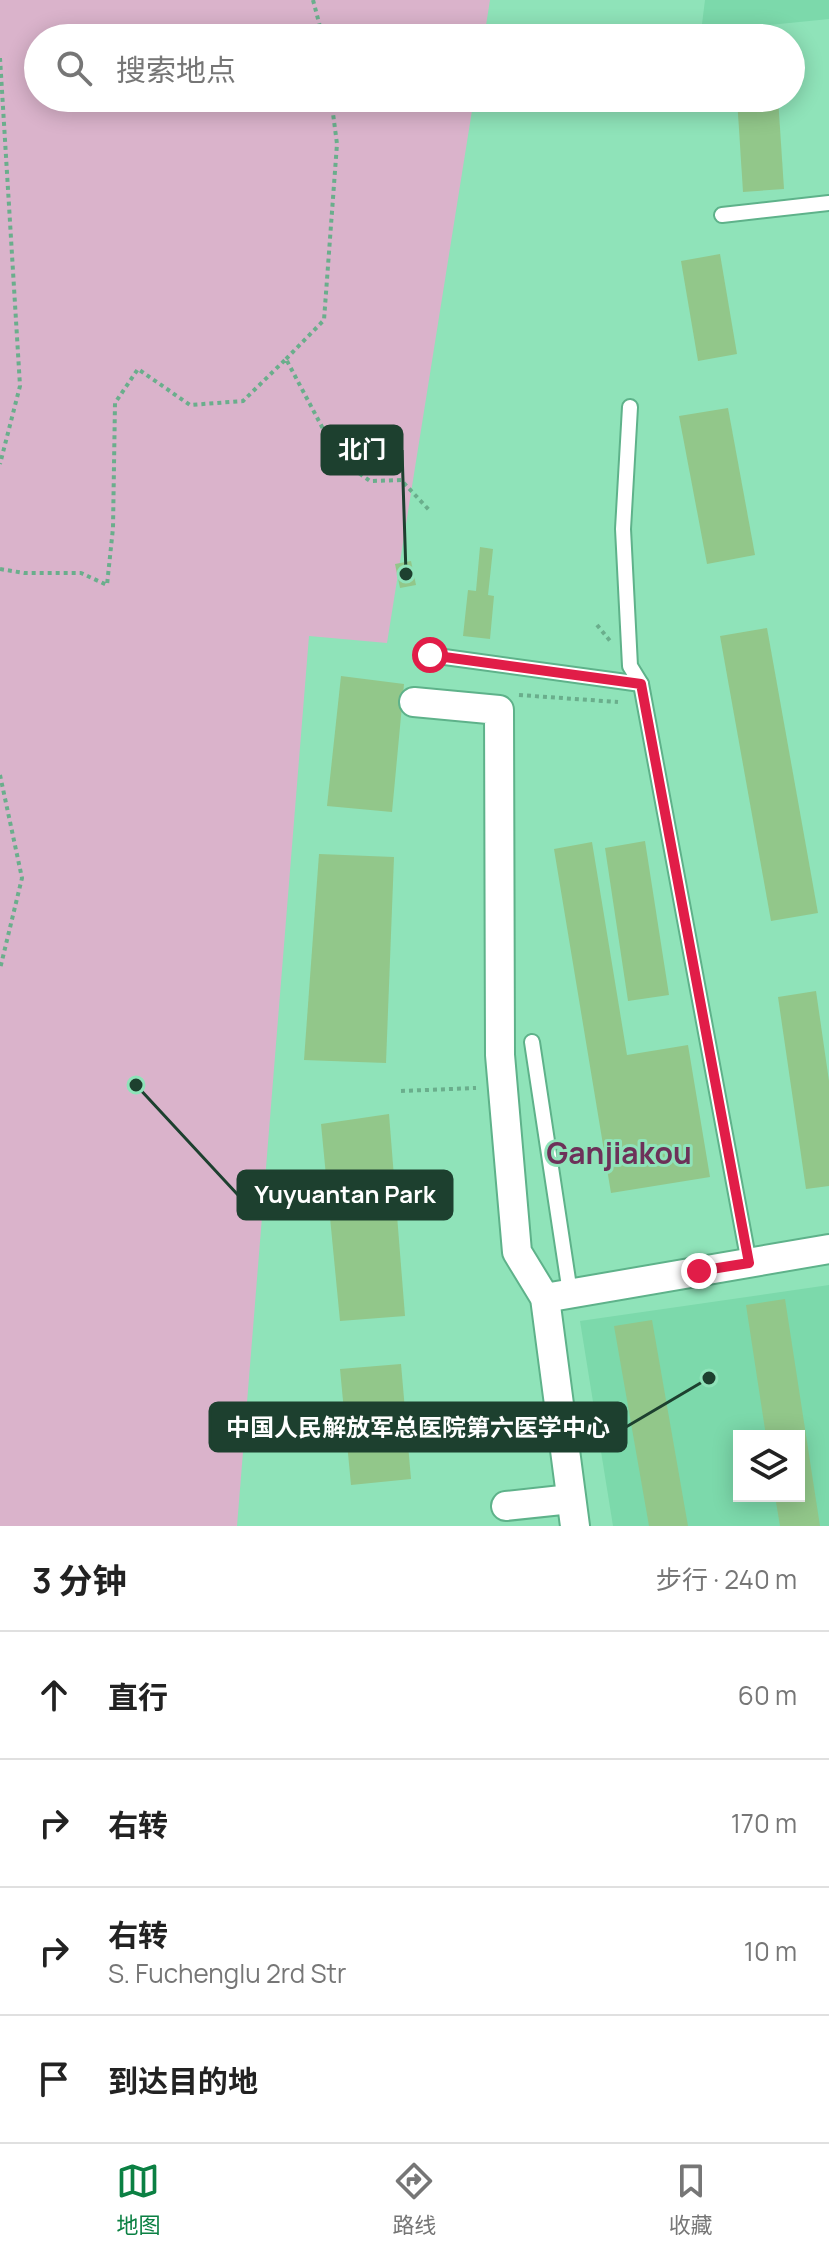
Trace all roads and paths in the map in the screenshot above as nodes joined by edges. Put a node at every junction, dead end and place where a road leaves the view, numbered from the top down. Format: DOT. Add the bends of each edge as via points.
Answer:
graph roads {
  1 [pos="313,0"];
  2 [pos="319,24"];
  3 [pos="0,58"];
  4 [pos="333,112"];
  5 [pos="829,203"];
  6 [pos="722,215"];
  7 [pos="286,359"];
  8 [pos="630,407"];
  9 [pos="0,464"];
  10 [pos="430,511"];
  11 [pos="0,569"];
  12 [pos="430,655"];
  13 [pos="641,684"];
  14 [pos="414,702"];
  15 [pos="645,703"];
  16 [pos="499,710"];
  17 [pos="0,775"];
  18 [pos="0,969"];
  19 [pos="532,1042"];
  20 [pos="503,1087"];
  21 [pos="401,1091"];
  22 [pos="829,1249"];
  23 [pos="749,1263"];
  24 [pos="557,1295"];
  25 [pos="506,1506"];
  26 [pos="573,1512"];
  1 -- 2 [label="path"];
  3 -- 9 [label="path" via="20,386"];
  4 -- 7 [label="path" via="337,144 324,320"];
  5 -- 6 [label="lane"];
  7 -- 10 [label="path" via="339,459 370,481 401,480"];
  7 -- 11 [label="path" via="243,401 190,405 138,369 115,403 107,585 81,573"];
  8 -- 13 [label="lane" via="623,564 630,666"];
  12 -- 13 [label="lane"];
  13 -- 15 [label="lane"];
  14 -- 16 [label="street"];
  15 -- 16 [label="path" via="499,693"];
  15 -- 23 [label="lane"];
  16 -- 20 [label="street"];
  17 -- 18 [label="path" via="22,878"];
  19 -- 24 [label="lane"];
  20 -- 21 [label="path"];
  20 -- 24 [label="street" via="517,1252"];
  22 -- 23 [label="street"];
  23 -- 24 [label="street"];
  24 -- 26 [label="street"];
  25 -- 26 [label="street"];
}
